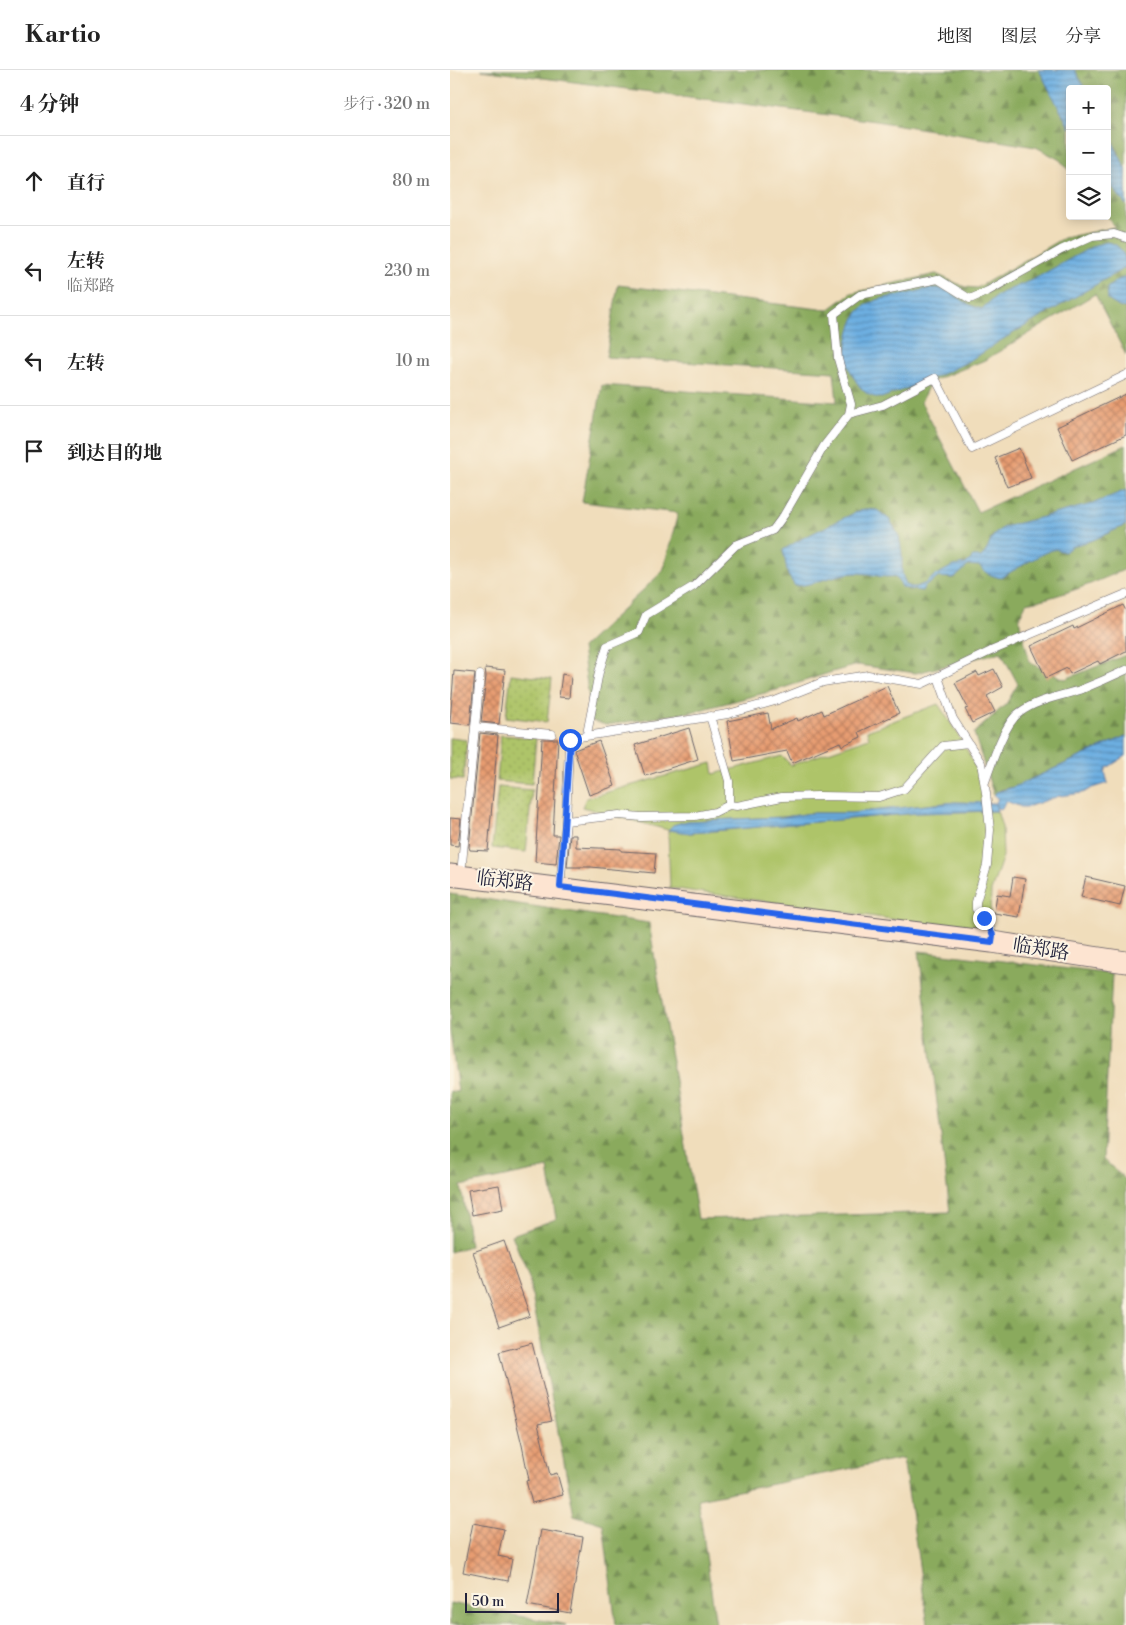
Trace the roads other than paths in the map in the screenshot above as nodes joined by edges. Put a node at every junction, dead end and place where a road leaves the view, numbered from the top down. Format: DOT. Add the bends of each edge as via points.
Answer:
graph roads {
  1 [pos="1126,238"];
  2 [pos="1126,375"];
  3 [pos="849,414"];
  4 [pos="1126,594"];
  5 [pos="1126,670"];
  6 [pos="480,675"];
  7 [pos="938,677"];
  8 [pos="710,716"];
  9 [pos="475,727"];
  10 [pos="552,734"];
  11 [pos="587,734"];
  12 [pos="968,743"];
  13 [pos="985,784"];
  14 [pos="729,805"];
  15 [pos="566,821"];
  16 [pos="455,875"];
  17 [pos="560,887"];
  18 [pos="992,942"];
  19 [pos="1126,962"];
  1 -- 3 [label="lane" via="1114,234 1092,236 970,299 938,279 860,295 834,314 838,359 852,404"];
  2 -- 3 [label="lane" via="972,449 935,378 882,405"];
  3 -- 11 [label="lane" via="824,446 773,530 736,545 694,586 646,614 639,632 607,646"];
  4 -- 7 [label="lane"];
  5 -- 13 [label="lane" via="1043,701 1018,714 1005,732"];
  6 -- 9 [label="lane"];
  7 -- 8 [label="lane" via="922,684 868,675 823,682 775,700"];
  7 -- 12 [label="lane" via="953,719"];
  8 -- 11 [label="lane"];
  8 -- 14 [label="lane" via="729,781"];
  9 -- 10 [label="lane"];
  9 -- 16 [label="lane"];
  11 -- 15 [label="lane" via="569,742"];
  12 -- 13 [label="lane" via="981,763"];
  12 -- 14 [label="lane" via="943,746 904,789 880,797 782,797"];
  13 -- 18 [label="lane" via="990,830 987,865 976,909 993,935"];
  14 -- 15 [label="lane" via="695,816 619,816"];
  15 -- 17 [label="lane"];
  16 -- 17 [label="main road, 临郑路"];
  17 -- 18 [label="main road, 临郑路"];
  18 -- 19 [label="main road, 临郑路"];
}
